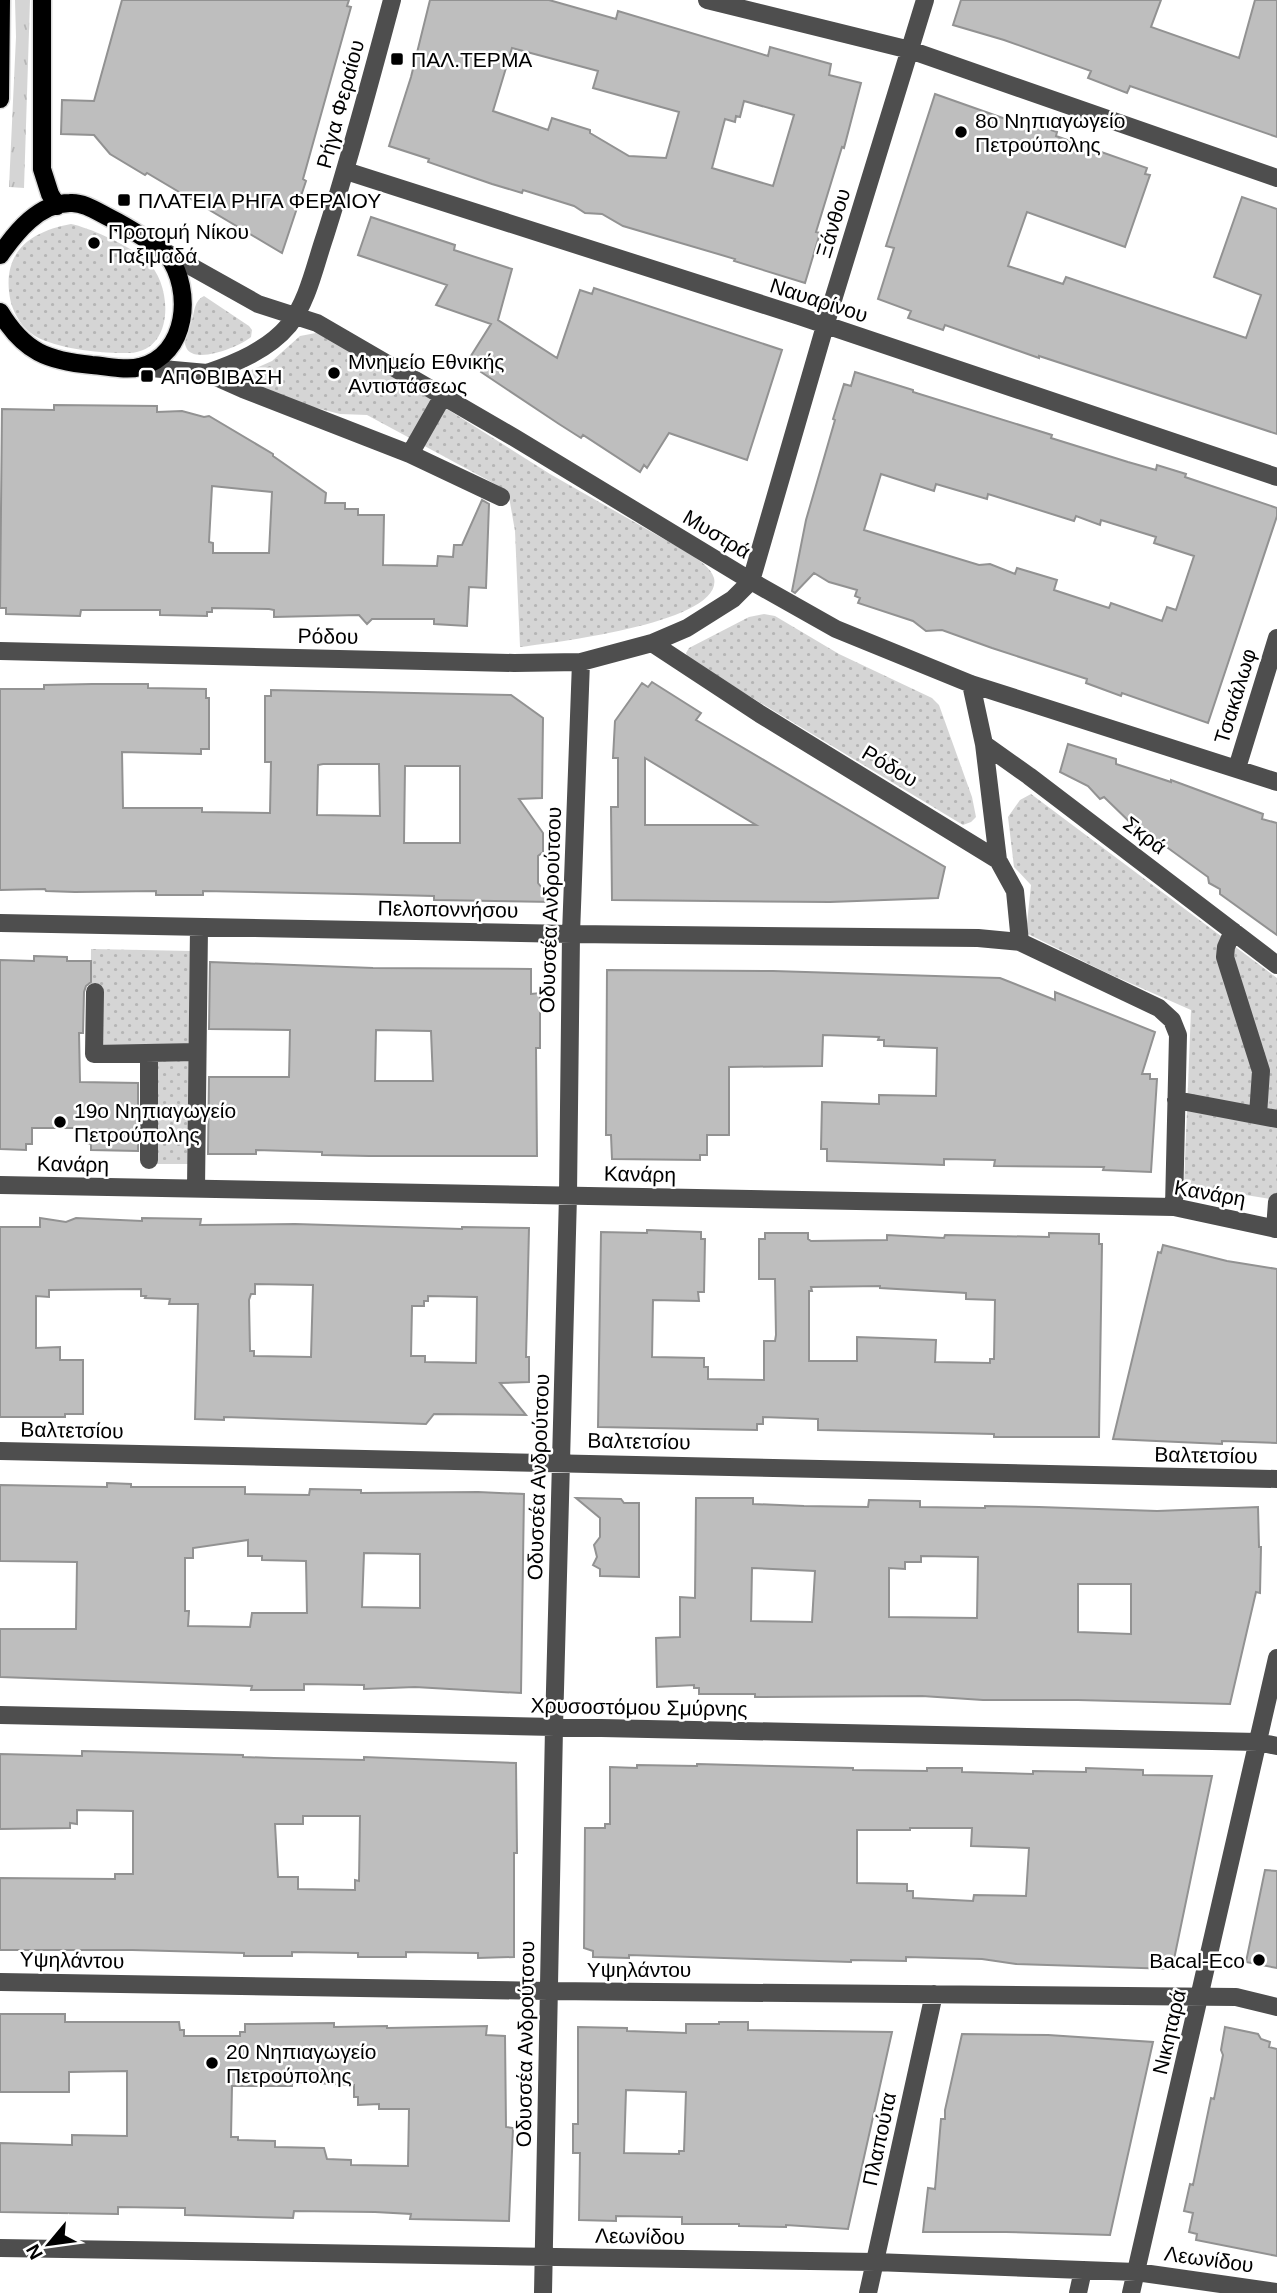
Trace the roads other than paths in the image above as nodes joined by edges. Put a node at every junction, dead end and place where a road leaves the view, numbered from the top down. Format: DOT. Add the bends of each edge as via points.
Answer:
graph roads {
  1 [pos="1,0"];
  2 [pos="42,0"];
  3 [pos="392,0"];
  4 [pos="706,0"];
  5 [pos="925,0"];
  6 [pos="911,50"];
  7 [pos="0,99"];
  8 [pos="346,171"];
  9 [pos="1277,178"];
  10 [pos="57,206"];
  11 [pos="167,253"];
  12 [pos="0,255"];
  13 [pos="0,312"];
  14 [pos="296,315"];
  15 [pos="825,326"];
  16 [pos="140,367"];
  17 [pos="206,373"];
  18 [pos="443,396"];
  19 [pos="410,454"];
  20 [pos="1277,477"];
  21 [pos="501,497"];
  22 [pos="751,582"];
  23 [pos="1277,638"];
  24 [pos="652,643"];
  25 [pos="0,651"];
  26 [pos="581,662"];
  27 [pos="971,684"];
  28 [pos="984,744"];
  29 [pos="1237,768"];
  30 [pos="1277,782"];
  31 [pos="998,860"];
  32 [pos="0,923"];
  33 [pos="199,927"];
  34 [pos="1233,931"];
  35 [pos="571,934"];
  36 [pos="1020,942"];
  37 [pos="1277,965"];
  38 [pos="95,992"];
  39 [pos="197,1052"];
  40 [pos="149,1053"];
  41 [pos="1268,1095"];
  42 [pos="1176,1100"];
  43 [pos="1258,1115"];
  44 [pos="1277,1119"];
  45 [pos="149,1160"];
  46 [pos="0,1185"];
  47 [pos="196,1189"];
  48 [pos="568,1195"];
  49 [pos="1277,1202"];
  50 [pos="1174,1207"];
  51 [pos="1276,1229"];
  52 [pos="0,1451"];
  53 [pos="561,1462"];
  54 [pos="1277,1479"];
  55 [pos="1277,1658"];
  56 [pos="0,1715"];
  57 [pos="554,1728"];
  58 [pos="1258,1742"];
  59 [pos="1277,1746"];
  60 [pos="0,1982"];
  61 [pos="548,1991"];
  62 [pos="934,1994"];
  63 [pos="1200,1997"];
  64 [pos="1277,2007"];
  65 [pos="0,2248"];
  66 [pos="544,2258"];
  67 [pos="875,2262"];
  68 [pos="1083,2270"];
  69 [pos="1136,2272"];
  70 [pos="1277,2292"];
  71 [pos="543,2293"];
  72 [pos="868,2293"];
  73 [pos="1078,2293"];
  74 [pos="1131,2293"];
  1 -- 7 [label="main road"];
  2 -- 10 [label="main road" via="42,169"];
  3 -- 8 [label="street, Ρήγα Φεραίου"];
  4 -- 6 [label="street"];
  5 -- 6 [label="street, Ξάνθου"];
  6 -- 9 [label="street"];
  6 -- 15 [label="street, Ξάνθου"];
  8 -- 14 [label="street, Ρήγα Φεραίου"];
  8 -- 15 [label="street, Ναυαρίνου"];
  10 -- 11 [label="main road" via="72,202 89,207"];
  10 -- 12 [label="main road" via="30,220"];
  11 -- 14 [label="street, Μυστρά" via="258,304"];
  11 -- 16 [label="main road" via="182,286 179,332 170,347"];
  13 -- 16 [label="main road" via="14,332 42,355 67,363"];
  14 -- 17 [label="street, Ρήγα Φεραίου" via="269,343"];
  14 -- 18 [label="street, Μυστρά"];
  15 -- 20 [label="street, Ναυαρίνου"];
  15 -- 22 [label="street, Ξάνθου"];
  16 -- 17 [label="street"];
  17 -- 19 [label="street"];
  18 -- 19 [label="street"];
  18 -- 22 [label="street, Μυστρά"];
  19 -- 21 [label="street"];
  22 -- 24 [label="street, Ρόδου" via="687,628"];
  22 -- 27 [label="street, Μυστρά" via="836,629"];
  23 -- 29 [label="street, Τσακάλωφ"];
  24 -- 26 [label="street, Ρόδου"];
  24 -- 31 [label="street, Ρόδου"];
  25 -- 26 [label="street, Ρόδου"];
  26 -- 35 [label="street, Οδυσσέα Ανδρούτσου"];
  27 -- 28 [label="street"];
  27 -- 29 [label="street, Μυστρά"];
  28 -- 31 [label="street"];
  28 -- 34 [label="street, Σκρά"];
  29 -- 30 [label="street, Μυστρά"];
  31 -- 36 [label="street" via="1015,891"];
  32 -- 33 [label="street, Πελοποννήσου"];
  33 -- 35 [label="street, Πελοποννήσου"];
  33 -- 39 [label="street"];
  34 -- 37 [label="street, Σκρά"];
  34 -- 41 [label="street" via="1225,957"];
  35 -- 36 [label="street, Πελοποννήσου"];
  35 -- 48 [label="street, Οδυσσέα Ανδρούτσου"];
  36 -- 42 [label="street" via="1158,1008 1172,1020 1178,1035"];
  38 -- 40 [label="street" via="94,1054"];
  39 -- 40 [label="street"];
  39 -- 47 [label="street"];
  40 -- 45 [label="street"];
  41 -- 43 [label="street"];
  42 -- 43 [label="street"];
  42 -- 50 [label="street"];
  43 -- 44 [label="street"];
  46 -- 47 [label="street, Κανάρη"];
  47 -- 48 [label="street, Κανάρη"];
  48 -- 50 [label="street, Κανάρη"];
  48 -- 53 [label="street, Οδυσσέα Ανδρούτσου"];
  49 -- 51 [label="street"];
  50 -- 51 [label="street, Κανάρη"];
  52 -- 53 [label="street, Βαλτετσίου"];
  53 -- 54 [label="street, Βαλτετσίου"];
  53 -- 57 [label="street, Οδυσσέα Ανδρούτσου"];
  55 -- 58 [label="street, Νικηταρά"];
  56 -- 57 [label="street, Χρυσοστόμου Σμύρνης"];
  57 -- 58 [label="street, Χρυσοστόμου Σμύρνης"];
  57 -- 61 [label="street, Οδυσσέα Ανδρούτσου"];
  58 -- 59 [label="street, Χρυσοστόμου Σμύρνης"];
  58 -- 63 [label="street, Νικηταρά"];
  60 -- 61 [label="street, Υψηλάντου"];
  61 -- 62 [label="street, Υψηλάντου"];
  61 -- 66 [label="street, Οδυσσέα Ανδρούτσου"];
  62 -- 63 [label="street, Υψηλάντου"];
  62 -- 67 [label="street, Πλαπούτα"];
  63 -- 64 [label="street, Υψηλάντου" via="1236,1997"];
  63 -- 69 [label="street, Νικηταρά"];
  65 -- 66 [label="street, Λεωνίδου"];
  66 -- 67 [label="street, Λεωνίδου"];
  66 -- 71 [label="street, Οδυσσέα Ανδρούτσου"];
  67 -- 68 [label="street, Λεωνίδου"];
  67 -- 72 [label="street, Πλαπούτα"];
  68 -- 69 [label="street, Λεωνίδου"];
  68 -- 73 [label="street"];
  69 -- 70 [label="street, Λεωνίδου"];
  69 -- 74 [label="street, Νικηταρά"];
}
